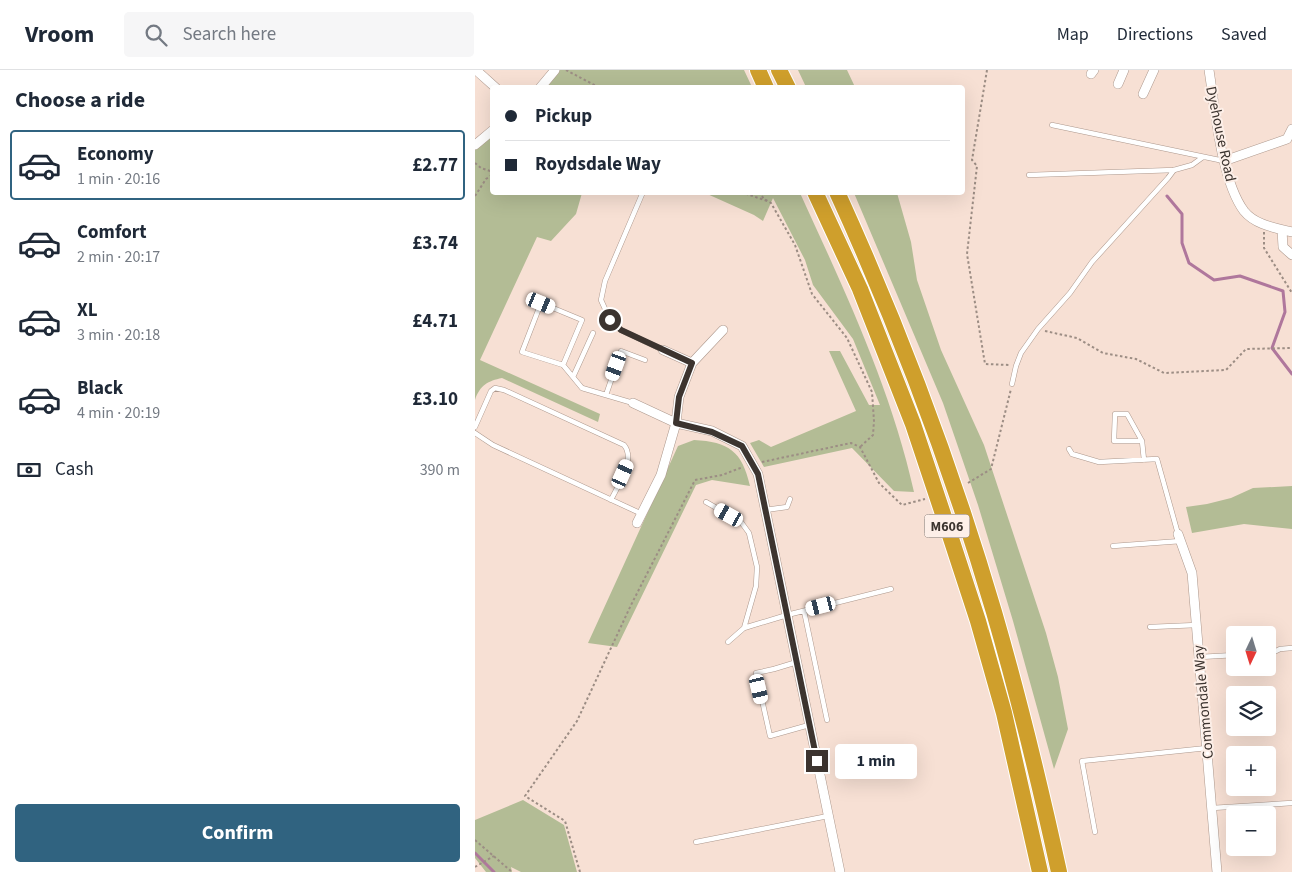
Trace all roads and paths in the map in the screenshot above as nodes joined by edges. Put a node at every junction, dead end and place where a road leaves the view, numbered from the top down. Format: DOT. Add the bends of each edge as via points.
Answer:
graph roads {
  1 [pos="476,70"];
  2 [pos="555,70"];
  3 [pos="566,70"];
  4 [pos="758,70"];
  5 [pos="779,70"];
  6 [pos="987,70"];
  7 [pos="1124,70"];
  8 [pos="1154,70"];
  9 [pos="1209,70"];
  10 [pos="1118,84"];
  11 [pos="493,85"];
  12 [pos="542,85"];
  13 [pos="594,85"];
  14 [pos="765,85"];
  15 [pos="786,85"];
  16 [pos="1143,94"];
  17 [pos="1052,125"];
  18 [pos="1292,129"];
  19 [pos="490,132"];
  20 [pos="475,145"];
  21 [pos="1203,157"];
  22 [pos="1224,161"];
  23 [pos="475,163"];
  24 [pos="1174,170"];
  25 [pos="490,172"];
  26 [pos="490,175"];
  27 [pos="1029,175"];
  28 [pos="642,195"];
  29 [pos="749,195"];
  30 [pos="762,195"];
  31 [pos="816,195"];
  32 [pos="838,195"];
  33 [pos="475,196"];
  34 [pos="771,203"];
  35 [pos="1264,225"];
  36 [pos="1282,230"];
  37 [pos="1292,232"];
  38 [pos="1292,255"];
  39 [pos="1292,293"];
  40 [pos="725,328"];
  41 [pos="1038,329"];
  42 [pos="593,333"];
  43 [pos="1292,348"];
  44 [pos="663,350"];
  45 [pos="645,360"];
  46 [pos="692,363"];
  47 [pos="563,365"];
  48 [pos="1016,366"];
  49 [pos="573,377"];
  50 [pos="1012,384"];
  51 [pos="606,395"];
  52 [pos="633,403"];
  53 [pos="676,423"];
  54 [pos="475,428"];
  55 [pos="475,433"];
  56 [pos="1142,441"];
  57 [pos="859,447"];
  58 [pos="1069,448"];
  59 [pos="1144,460"];
  60 [pos="752,463"];
  61 [pos="968,483"];
  62 [pos="790,499"];
  63 [pos="926,499"];
  64 [pos="611,500"];
  65 [pos="706,502"];
  66 [pos="765,510"];
  67 [pos="642,514"];
  68 [pos="637,523"];
  69 [pos="1179,537"];
  70 [pos="1113,546"];
  71 [pos="891,589"];
  72 [pos="804,611"];
  73 [pos="787,615"];
  74 [pos="1197,625"];
  75 [pos="1150,627"];
  76 [pos="744,628"];
  77 [pos="728,642"];
  78 [pos="1292,648"];
  79 [pos="1276,651"];
  80 [pos="1226,656"];
  81 [pos="1200,657"];
  82 [pos="797,662"];
  83 [pos="827,720"];
  84 [pos="809,725"];
  85 [pos="1207,748"];
  86 [pos="1022,791"];
  87 [pos="1292,803"];
  88 [pos="1212,808"];
  89 [pos="828,816"];
  90 [pos="1095,832"];
  91 [pos="475,840"];
  92 [pos="696,842"];
  93 [pos="494,856"];
  94 [pos="475,867"];
  95 [pos="512,872"];
  96 [pos="580,872"];
  97 [pos="840,872"];
  98 [pos="1031,872"];
  99 [pos="1040,872"];
  100 [pos="1059,872"];
  101 [pos="1217,872"];
  1 -- 11 [label="street"];
  2 -- 12 [label="street"];
  3 -- 13 [label="path"];
  4 -- 14 [label="highway"];
  5 -- 15 [label="highway"];
  6 -- 48 [label="path" via="972,160 977,166 967,254 985,364"];
  7 -- 10 [label="street"];
  8 -- 16 [label="street"];
  9 -- 22 [label="street, Dyehouse Road"];
  17 -- 21 [label="lane"];
  18 -- 22 [label="street" via="1287,140"];
  19 -- 20 [label="street"];
  21 -- 22 [label="lane"];
  21 -- 24 [label="lane" via="1192,165"];
  22 -- 35 [label="street, Dyehouse Road" via="1233,190 1245,212"];
  23 -- 25 [label="path"];
  24 -- 27 [label="lane"];
  24 -- 41 [label="lane" via="1092,262"];
  26 -- 33 [label="path"];
  28 -- 44 [label="lane" via="605,281 601,300 610,320 621,330"];
  29 -- 34 [label="path"];
  30 -- 34 [label="path"];
  31 -- 86 [label="highway, M606" via="860,289 916,433 978,621"];
  32 -- 100 [label="highway, M606" via="907,359 959,500 1019,704"];
  34 -- 57 [label="path" via="795,245 812,294 847,338 872,392 873,435"];
  35 -- 36 [label="street, Dyehouse Road"];
  35 -- 39 [label="path" via="1264,248"];
  36 -- 37 [label="street, Dyehouse Road"];
  36 -- 38 [label="street" via="1283,247"];
  40 -- 46 [label="street"];
  41 -- 43 [label="path" via="1077,338 1103,353 1136,359 1164,373 1226,370 1245,349"];
  41 -- 48 [label="lane"];
  42 -- 49 [label="lane"];
  44 -- 46 [label="street"];
  45 -- 51 [label="lane" via="621,351"];
  46 -- 53 [label="street" via="679,397"];
  47 -- 47 [label="lane" via="522,352 541,303 582,320"];
  47 -- 49 [label="lane"];
  48 -- 50 [label="lane"];
  49 -- 51 [label="lane" via="582,388"];
  50 -- 61 [label="path" via="991,469"];
  51 -- 52 [label="lane"];
  52 -- 53 [label="street"];
  53 -- 60 [label="street" via="712,432 742,446"];
  53 -- 67 [label="street" via="661,475"];
  54 -- 64 [label="lane" via="491,390 495,388 624,445 628,449 629,460"];
  55 -- 64 [label="lane" via="493,445"];
  56 -- 56 [label="lane" via="1127,414 1115,414 1114,441"];
  56 -- 59 [label="lane"];
  57 -- 60 [label="path" via="851,443"];
  57 -- 63 [label="path" via="879,483 902,505"];
  58 -- 59 [label="lane" via="1072,454 1099,462"];
  59 -- 69 [label="lane" via="1157,459"];
  60 -- 66 [label="street" via="758,474"];
  60 -- 96 [label="path" via="722,475 695,480 631,605 577,721 525,796 565,821"];
  62 -- 66 [label="lane" via="787,507"];
  64 -- 67 [label="lane"];
  65 -- 76 [label="lane" via="741,522 749,533 757,566 756,586"];
  66 -- 73 [label="street"];
  67 -- 68 [label="street"];
  69 -- 70 [label="lane"];
  69 -- 74 [label="street, Commondale Way" via="1193,573"];
  71 -- 72 [label="lane"];
  72 -- 73 [label="lane"];
  72 -- 83 [label="lane"];
  73 -- 76 [label="lane"];
  73 -- 82 [label="street"];
  74 -- 75 [label="lane"];
  74 -- 81 [label="street, Commondale Way"];
  76 -- 77 [label="lane"];
  78 -- 79 [label="lane"];
  80 -- 81 [label="lane"];
  81 -- 85 [label="street, Commondale Way"];
  82 -- 84 [label="street"];
  82 -- 84 [label="lane" via="755,673 770,736"];
  84 -- 89 [label="street"];
  85 -- 88 [label="street, Commondale Way"];
  85 -- 90 [label="lane" via="1083,761"];
  86 -- 98 [label="highway, M606"];
  86 -- 99 [label="highway, M606"];
  87 -- 88 [label="lane"];
  88 -- 101 [label="street, Commondale Way"];
  89 -- 92 [label="lane"];
  89 -- 97 [label="street"];
  91 -- 93 [label="path"];
  93 -- 94 [label="path"];
  93 -- 95 [label="path"];
}
